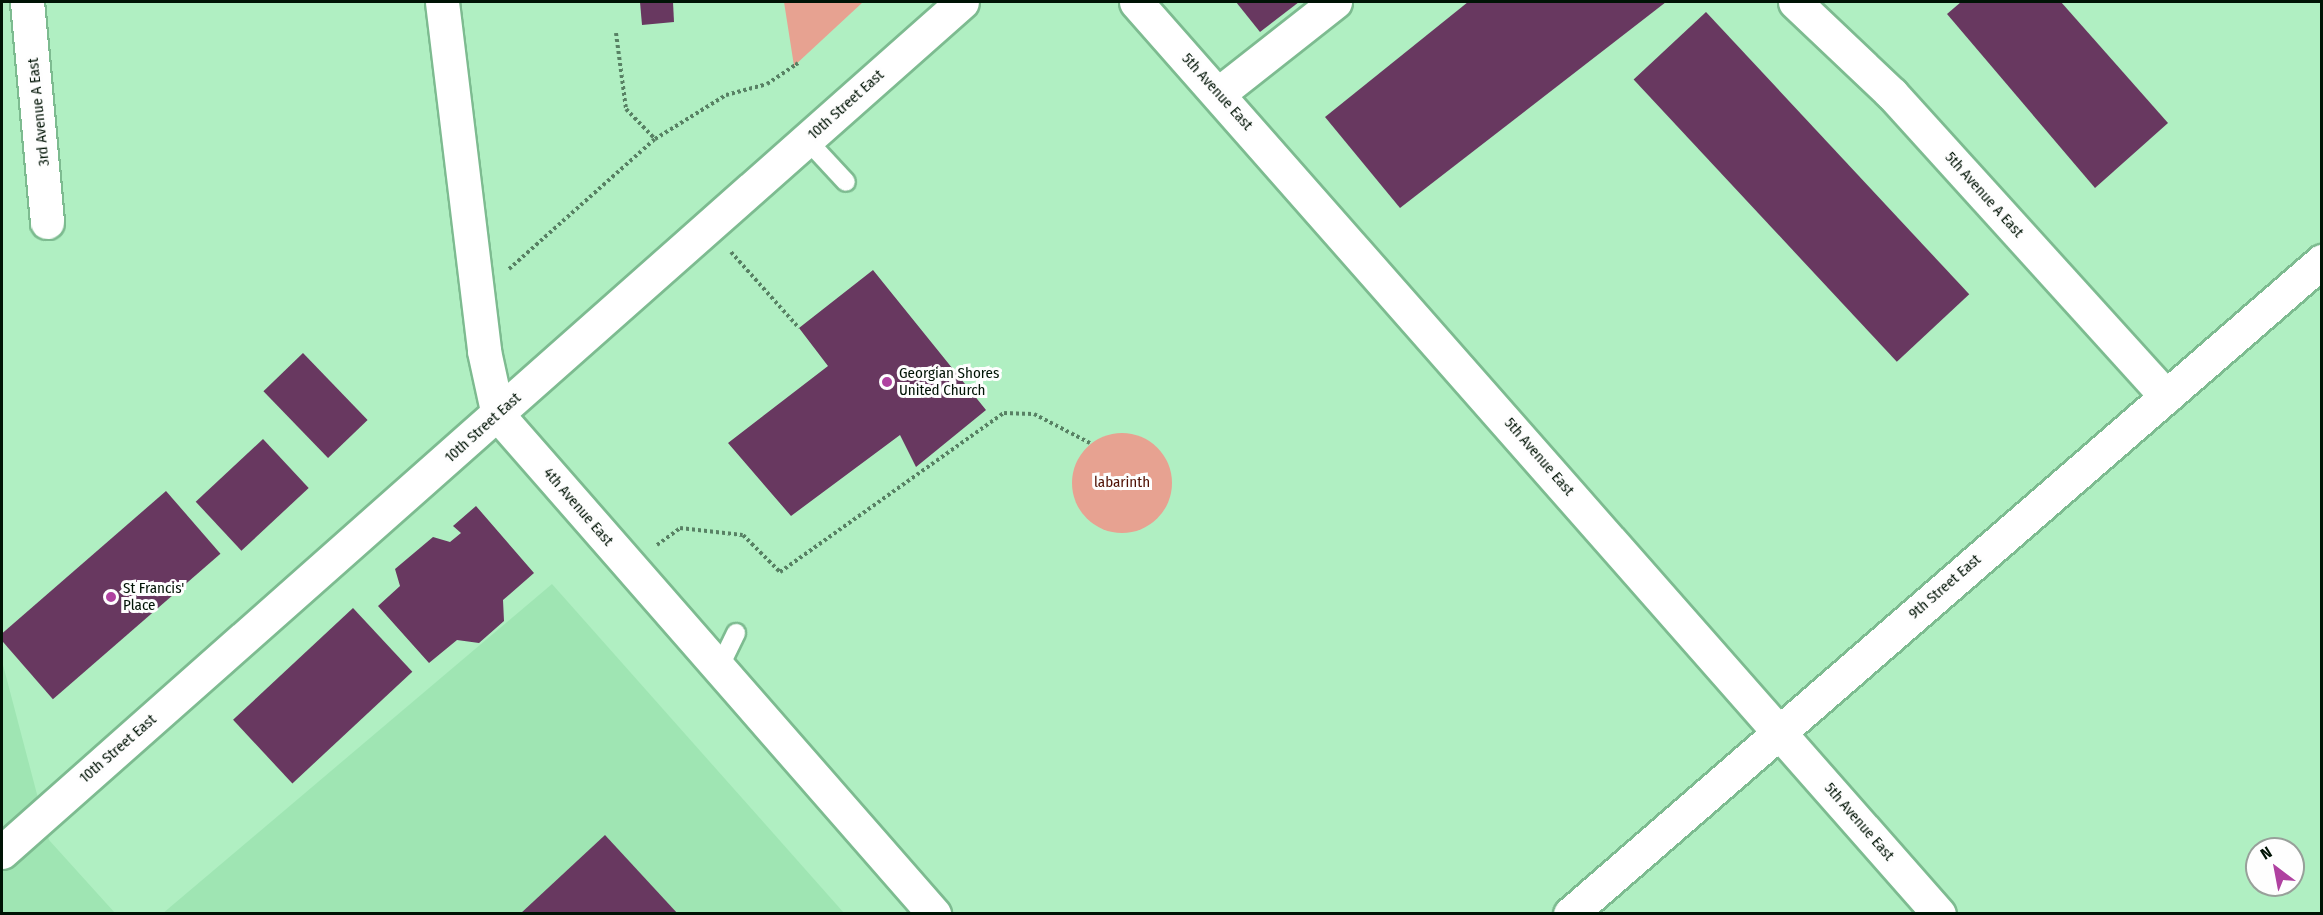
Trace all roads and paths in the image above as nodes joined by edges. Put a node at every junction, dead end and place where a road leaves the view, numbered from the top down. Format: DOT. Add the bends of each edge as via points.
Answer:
graph roads {
  1 [pos="27,2"];
  2 [pos="442,2"];
  3 [pos="962,2"];
  4 [pos="1136,2"];
  5 [pos="1335,2"];
  6 [pos="1795,2"];
  7 [pos="616,33"];
  8 [pos="794,66"];
  9 [pos="1218,94"];
  10 [pos="655,139"];
  11 [pos="807,140"];
  12 [pos="846,182"];
  13 [pos="47,222"];
  14 [pos="709,227"];
  15 [pos="2322,261"];
  16 [pos="477,298"];
  17 [pos="798,328"];
  18 [pos="2166,396"];
  19 [pos="498,415"];
  20 [pos="1090,443"];
  21 [pos="630,566"];
  22 [pos="736,633"];
  23 [pos="719,668"];
  24 [pos="1779,730"];
  25 [pos="2,852"];
  26 [pos="934,914"];
  27 [pos="1570,914"];
  28 [pos="1939,914"];
  1 -- 13 [label="street, 3rd Avenue A East"];
  2 -- 16 [label="street"];
  3 -- 11 [label="street, 10th Street East"];
  4 -- 9 [label="street, 5th Avenue East"];
  5 -- 9 [label="street"];
  6 -- 18 [label="street, 5th Avenue A East" via="1892,94"];
  7 -- 10 [label="path" via="626,109"];
  8 -- 10 [label="path" via="798,63 767,84 726,95"];
  9 -- 24 [label="street, 5th Avenue East"];
  10 -- 16 [label="path"];
  11 -- 12 [label="lane"];
  11 -- 14 [label="street, 10th Street East"];
  14 -- 17 [label="path"];
  14 -- 19 [label="street, 10th Street East"];
  15 -- 18 [label="street, 9th Street East"];
  16 -- 19 [label="street"];
  18 -- 24 [label="street, 9th Street East"];
  19 -- 21 [label="street, 4th Avenue East"];
  19 -- 25 [label="street, 10th Street East"];
  20 -- 21 [label="path" via="1034,414 1004,413 780,572 743,536 680,528"];
  21 -- 23 [label="street, 4th Avenue East"];
  22 -- 23 [label="lane"];
  23 -- 26 [label="street, 4th Avenue East"];
  24 -- 27 [label="street, 9th Street East"];
  24 -- 28 [label="street, 5th Avenue East"];
}
